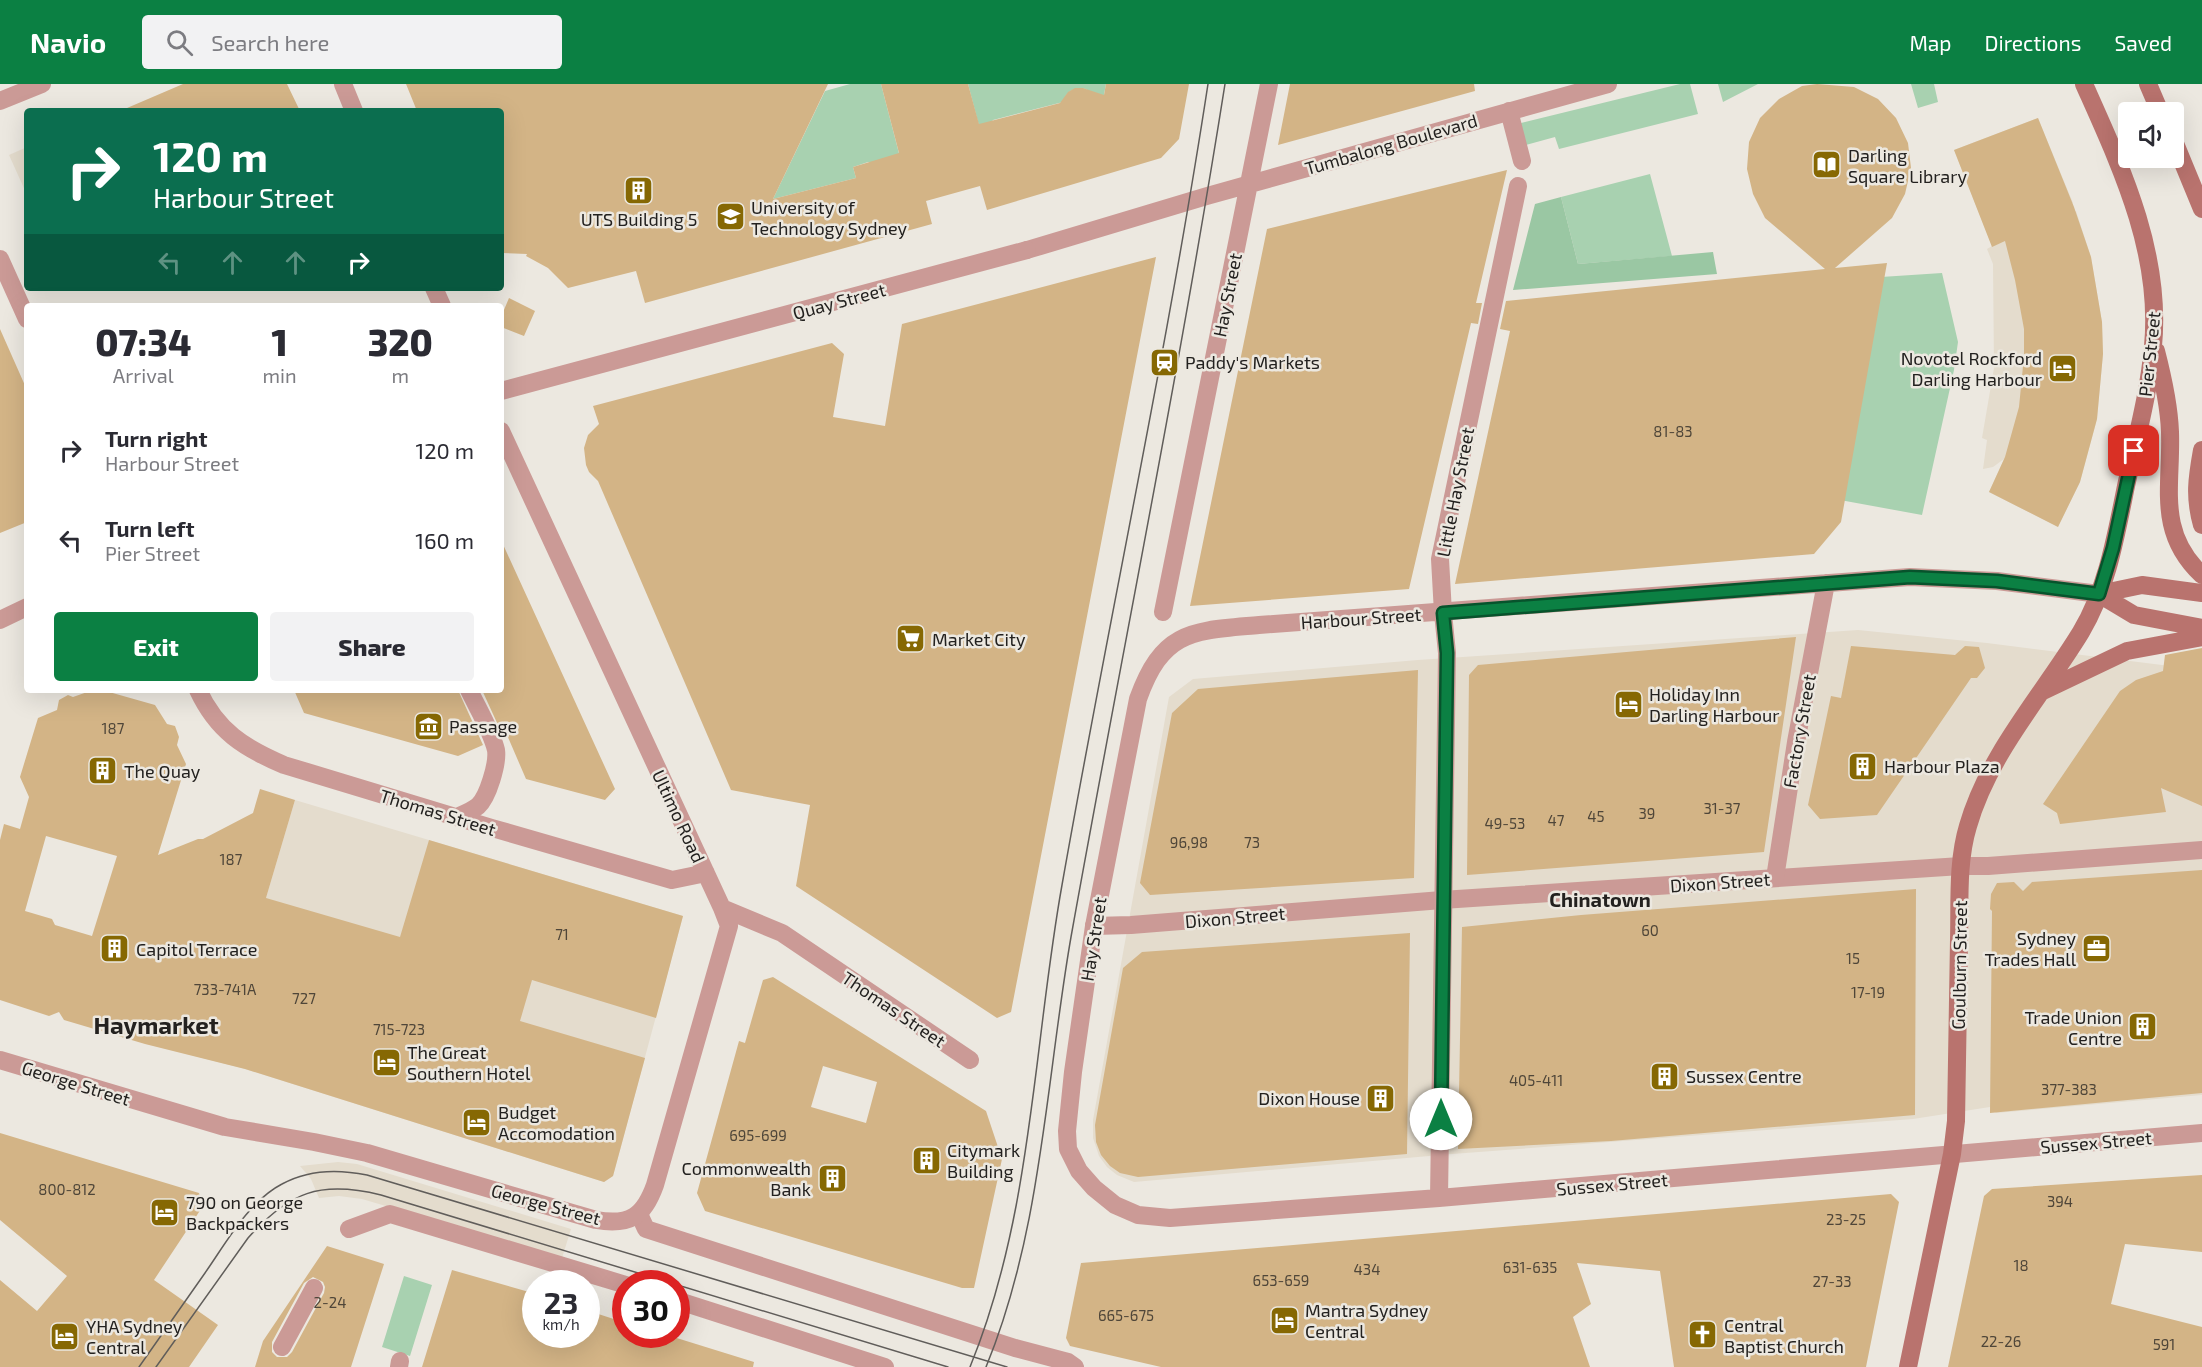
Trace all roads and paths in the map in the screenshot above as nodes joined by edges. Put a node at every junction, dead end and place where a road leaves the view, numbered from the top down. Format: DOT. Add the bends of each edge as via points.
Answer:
graph roads {
  1 [pos="42,84"];
  2 [pos="343,84"];
  3 [pos="1269,84"];
  4 [pos="1608,84"];
  5 [pos="2084,84"];
  6 [pos="2148,84"];
  7 [pos="0,101"];
  8 [pos="2156,102"];
  9 [pos="353,108"];
  10 [pos="1509,111"];
  11 [pos="1522,161"];
  12 [pos="2184,165"];
  13 [pos="1249,184"];
  14 [pos="1518,186"];
  15 [pos="1175,207"];
  16 [pos="2202,209"];
  17 [pos="0,259"];
  18 [pos="24,312"];
  19 [pos="2154,345"];
  20 [pos="504,390"];
  21 [pos="504,437"];
  22 [pos="2202,450"];
  23 [pos="2202,525"];
  24 [pos="2202,575"];
  25 [pos="1826,583"];
  26 [pos="2202,593"];
  27 [pos="2099,594"];
  28 [pos="24,608"];
  29 [pos="1163,612"];
  30 [pos="1443,613"];
  31 [pos="0,620"];
  32 [pos="2202,628"];
  33 [pos="2202,637"];
  34 [pos="200,693"];
  35 [pos="470,693"];
  36 [pos="2040,693"];
  37 [pos="1128,748"];
  38 [pos="457,816"];
  39 [pos="2202,850"];
  40 [pos="1961,866"];
  41 [pos="706,873"];
  42 [pos="1775,878"];
  43 [pos="1442,900"];
  44 [pos="722,908"];
  45 [pos="1094,926"];
  46 [pos="0,1060"];
  47 [pos="970,1060"];
  48 [pos="1067,1131"];
  49 [pos="2202,1133"];
  50 [pos="1952,1154"];
  51 [pos="1439,1198"];
  52 [pos="639,1214"];
  53 [pos="349,1229"];
  54 [pos="612,1281"];
  55 [pos="314,1288"];
  56 [pos="690,1304"];
  57 [pos="282,1347"];
  58 [pos="885,1367"];
  59 [pos="1075,1367"];
  60 [pos="1908,1367"];
  1 -- 7 [label="street"];
  2 -- 9 [label="street"];
  3 -- 13 [label="street, Hay Street"];
  4 -- 10 [label="street, Tumbalong Boulevard"];
  5 -- 19 [label="main road, Pier Street" via="2139,218 2154,300"];
  6 -- 8 [label="main road"];
  10 -- 11 [label="street"];
  10 -- 13 [label="street, Tumbalong Boulevard"];
  12 -- 16 [label="main road"];
  13 -- 15 [label="street, Tumbalong Boulevard"];
  13 -- 29 [label="street, Hay Street"];
  14 -- 30 [label="street, Little Hay Street" via="1440,559"];
  15 -- 20 [label="street, Quay Street"];
  17 -- 18 [label="street"];
  19 -- 24 [label="main road" via="2167,392 2171,521 2180,545"];
  19 -- 27 [label="main road, Pier Street" via="2113,548"];
  21 -- 41 [label="street, Ultimo Road"];
  22 -- 23 [label="main road" via="2196,484"];
  25 -- 27 [label="street, Harbour Street" via="1951,578"];
  25 -- 30 [label="street, Harbour Street"];
  25 -- 42 [label="street, Factory Street"];
  26 -- 27 [label="main road, Harbour Street" via="2142,585"];
  27 -- 32 [label="main road, Harbour Street" via="2134,615"];
  27 -- 36 [label="main road, Goulburn Street" via="2081,632"];
  28 -- 31 [label="street"];
  30 -- 37 [label="street, Harbour Street" via="1224,628 1181,638 1161,653 1144,683"];
  30 -- 43 [label="street, Little Hay Street" via="1447,653"];
  33 -- 36 [label="main road" via="2127,651"];
  34 -- 38 [label="street, Thomas Street" via="217,722 261,756"];
  35 -- 38 [label="street" via="495,747 496,761 481,802"];
  36 -- 40 [label="main road, Goulburn Street" via="1983,785 1966,829"];
  37 -- 45 [label="street, Hay Street"];
  38 -- 41 [label="street, Thomas Street" via="672,880"];
  39 -- 40 [label="street, Dixon Street"];
  40 -- 42 [label="street, Dixon Street"];
  40 -- 50 [label="main road, Goulburn Street"];
  41 -- 44 [label="street, Ultimo Road"];
  42 -- 43 [label="street, Dixon Street"];
  43 -- 45 [label="street, Dixon Street"];
  43 -- 51 [label="street, Little Hay Street"];
  44 -- 47 [label="street, Thomas Street" via="782,933"];
  44 -- 52 [label="street, Ultimo Road" via="729,930 655,1185"];
  45 -- 48 [label="street, Hay Street"];
  46 -- 52 [label="street, George Street" via="225,1127 367,1153 597,1220 619,1222"];
  48 -- 51 [label="street, Sussex Street" via="1068,1149 1083,1176 1115,1205 1138,1215 1170,1218"];
  49 -- 50 [label="street, Sussex Street"];
  50 -- 51 [label="street, Sussex Street"];
  50 -- 60 [label="main road, Goulburn Street"];
  52 -- 59 [label="street" via="646,1229"];
  53 -- 54 [label="street" via="390,1214"];
  55 -- 57 [label="street"];
  56 -- 58 [label="street"];
}
